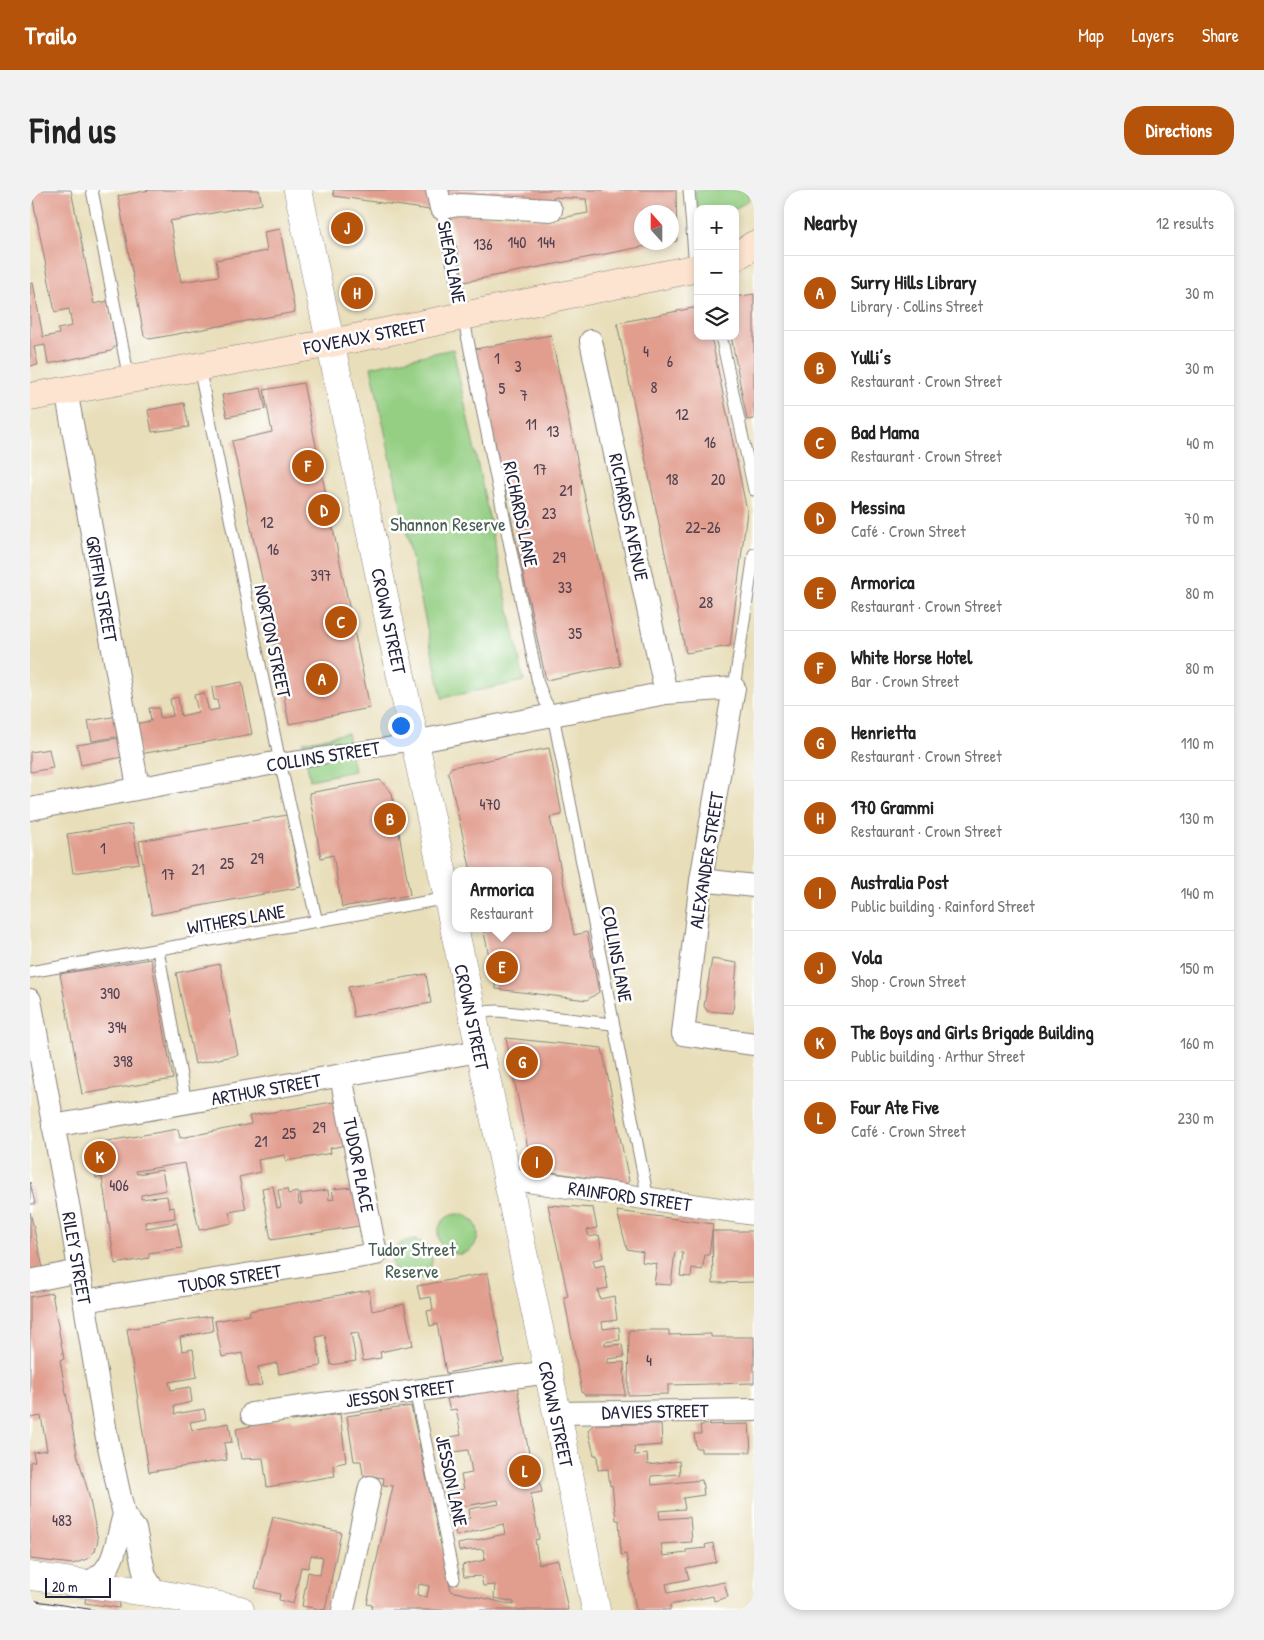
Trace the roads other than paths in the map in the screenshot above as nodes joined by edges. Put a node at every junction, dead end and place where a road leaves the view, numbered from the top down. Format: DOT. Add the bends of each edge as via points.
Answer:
graph roads {
  1 [pos="92,190"];
  2 [pos="298,190"];
  3 [pos="689,190"];
  4 [pos="439,199"];
  5 [pos="551,210"];
  6 [pos="754,245"];
  7 [pos="694,250"];
  8 [pos="739,254"];
  9 [pos="694,268"];
  10 [pos="462,316"];
  11 [pos="723,340"];
  12 [pos="591,341"];
  13 [pos="331,343"];
  14 [pos="199,367"];
  15 [pos="129,379"];
  16 [pos="66,390"];
  17 [pos="30,397"];
  18 [pos="754,490"];
  19 [pos="754,554"];
  20 [pos="734,688"];
  21 [pos="666,693"];
  22 [pos="553,715"];
  23 [pos="414,742"];
  24 [pos="280,762"];
  25 [pos="138,787"];
  26 [pos="30,808"];
  27 [pos="701,880"];
  28 [pos="754,886"];
  29 [pos="448,898"];
  30 [pos="452,918"];
  31 [pos="317,922"];
  32 [pos="455,932"];
  33 [pos="158,950"];
  34 [pos="30,972"];
  35 [pos="30,1000"];
  36 [pos="471,1012"];
  37 [pos="612,1024"];
  38 [pos="754,1044"];
  39 [pos="479,1051"];
  40 [pos="340,1076"];
  41 [pos="186,1103"];
  42 [pos="53,1126"];
  43 [pos="507,1178"];
  44 [pos="648,1199"];
  45 [pos="754,1214"];
  46 [pos="376,1254"];
  47 [pos="79,1271"];
  48 [pos="30,1281"];
  49 [pos="84,1301"];
  50 [pos="548,1372"];
  51 [pos="415,1390"];
  52 [pos="754,1410"];
  53 [pos="557,1413"];
  54 [pos="252,1414"];
  55 [pos="370,1487"];
  56 [pos="124,1515"];
  57 [pos="30,1576"];
  58 [pos="454,1579"];
  59 [pos="84,1583"];
  60 [pos="160,1594"];
  61 [pos="240,1610"];
  62 [pos="343,1610"];
  63 [pos="596,1610"];
  1 -- 15 [label="lane"];
  2 -- 13 [label="street, CROWN STREET"];
  3 -- 7 [label="lane"];
  4 -- 5 [label="street, SHEAS LANE" via="460,205"];
  4 -- 10 [label="lane, SHEAS LANE"];
  6 -- 8 [label="main road"];
  9 -- 10 [label="main road, FOVEAUX STREET"];
  10 -- 13 [label="main road, FOVEAUX STREET"];
  10 -- 22 [label="lane, RICHARDS LANE" via="538,683"];
  11 -- 18 [label="lane"];
  12 -- 21 [label="street, RICHARDS AVENUE"];
  13 -- 14 [label="main road, FOVEAUX STREET"];
  13 -- 23 [label="street, CROWN STREET"];
  14 -- 15 [label="main road, FOVEAUX STREET"];
  14 -- 24 [label="lane, NORTON STREET"];
  15 -- 16 [label="main road, FOVEAUX STREET"];
  16 -- 17 [label="main road, FOVEAUX STREET"];
  16 -- 25 [label="street, GRIFFIN STREET"];
  19 -- 20 [label="lane"];
  20 -- 21 [label="street, COLLINS STREET"];
  20 -- 27 [label="street, ALEXANDER STREET"];
  21 -- 22 [label="street, COLLINS STREET"];
  22 -- 23 [label="street, COLLINS STREET"];
  22 -- 37 [label="lane, COLLINS LANE"];
  23 -- 24 [label="street, COLLINS STREET"];
  23 -- 29 [label="street, CROWN STREET"];
  24 -- 25 [label="street, COLLINS STREET"];
  24 -- 31 [label="lane, NORTON STREET"];
  25 -- 26 [label="street, COLLINS STREET"];
  27 -- 28 [label="street"];
  27 -- 38 [label="street, ALEXANDER STREET" via="683,1034"];
  29 -- 30 [label="street, CROWN STREET"];
  29 -- 31 [label="lane, WITHERS LANE"];
  31 -- 33 [label="lane, WITHERS LANE"];
  32 -- 36 [label="street, CROWN STREET"];
  33 -- 34 [label="lane, WITHERS LANE"];
  33 -- 41 [label="lane"];
  35 -- 42 [label="street, RILEY STREET"];
  36 -- 37 [label="lane" via="498,1011"];
  36 -- 39 [label="street, CROWN STREET"];
  37 -- 44 [label="lane, COLLINS LANE"];
  39 -- 40 [label="street, ARTHUR STREET"];
  39 -- 43 [label="street, CROWN STREET"];
  40 -- 41 [label="street, ARTHUR STREET"];
  40 -- 46 [label="street, TUDOR PLACE"];
  41 -- 42 [label="street, ARTHUR STREET"];
  42 -- 47 [label="street, RILEY STREET"];
  43 -- 44 [label="street, RAINFORD STREET"];
  43 -- 50 [label="street, CROWN STREET"];
  44 -- 45 [label="street, RAINFORD STREET"];
  46 -- 49 [label="street, TUDOR STREET"];
  47 -- 48 [label="street"];
  47 -- 49 [label="street, RILEY STREET"];
  49 -- 56 [label="street, RILEY STREET" via="106,1434"];
  50 -- 51 [label="street, JESSON STREET"];
  50 -- 53 [label="street, CROWN STREET"];
  51 -- 54 [label="street, JESSON STREET"];
  51 -- 58 [label="lane, JESSON LANE"];
  52 -- 53 [label="street, DAVIES STREET"];
  53 -- 63 [label="street, CROWN STREET"];
  55 -- 62 [label="street"];
  56 -- 59 [label="street, RILEY STREET" via="109,1565 100,1576"];
  56 -- 60 [label="street, RILEY STREET" via="135,1529 145,1576"];
  57 -- 59 [label="street"];
  59 -- 60 [label="street"];
  60 -- 61 [label="street"];
}
